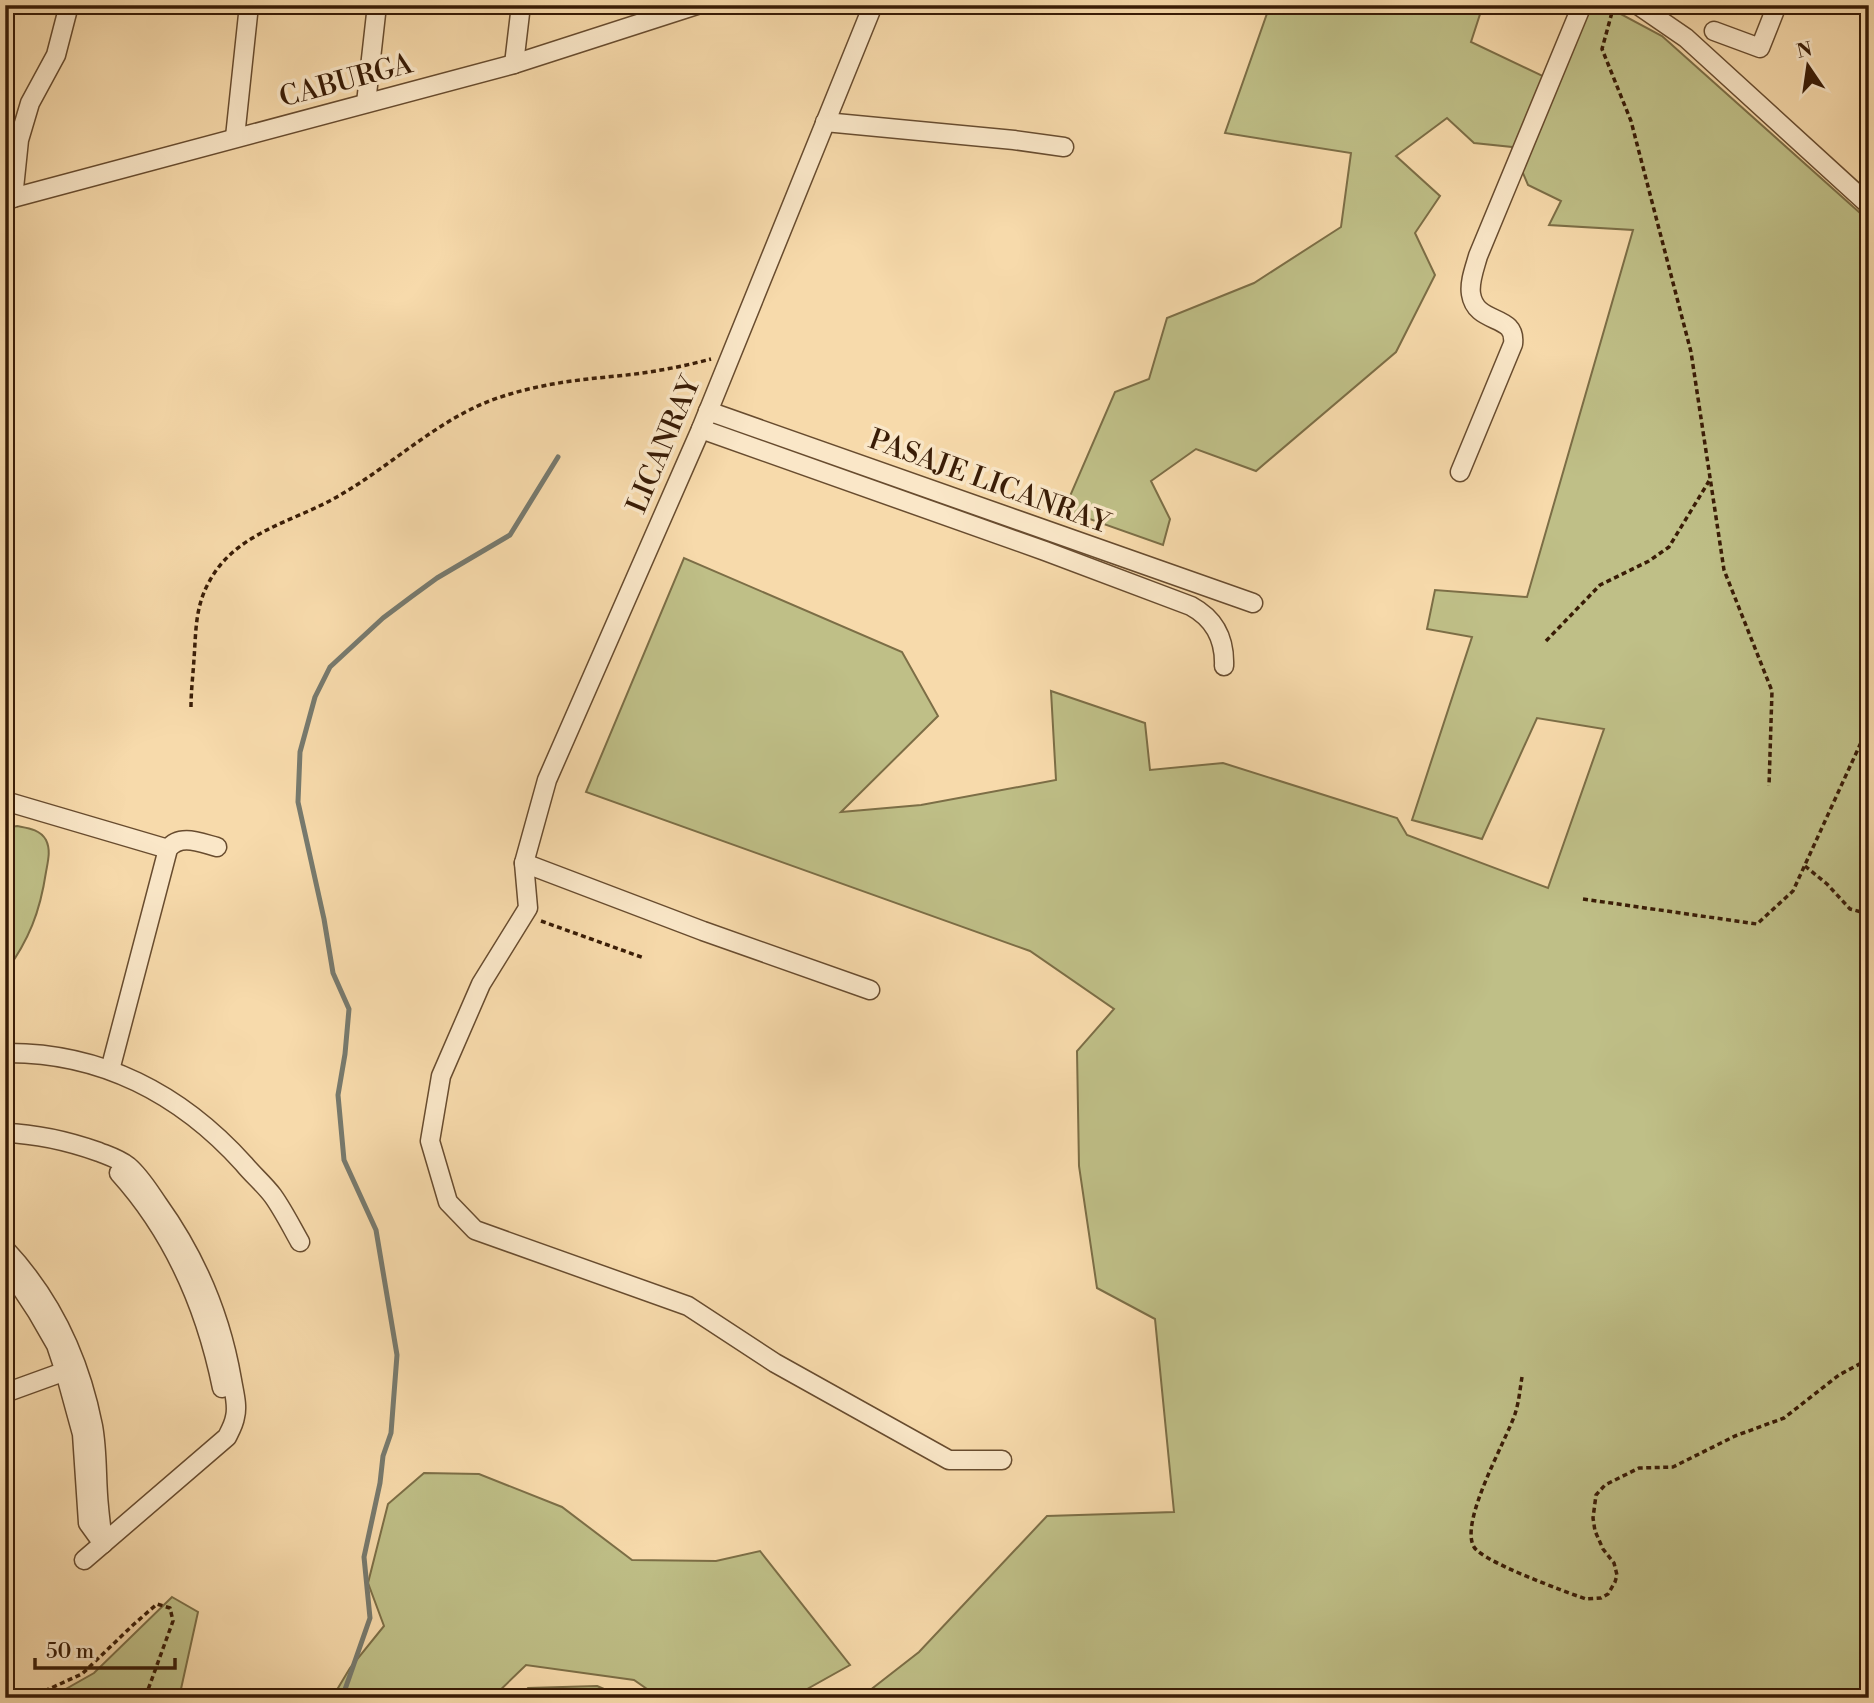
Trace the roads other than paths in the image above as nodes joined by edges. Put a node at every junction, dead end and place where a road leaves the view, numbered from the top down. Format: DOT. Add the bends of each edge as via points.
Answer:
graph roads {
  1 [pos="69,5"];
  2 [pos="249,5"];
  3 [pos="377,5"];
  4 [pos="520,5"];
  5 [pos="697,5"];
  6 [pos="873,5"];
  7 [pos="1583,5"];
  8 [pos="1639,5"];
  9 [pos="1777,5"];
  10 [pos="1714,31"];
  11 [pos="514,64"];
  12 [pos="366,103"];
  13 [pos="825,122"];
  14 [pos="235,138"];
  15 [pos="1063,147"];
  16 [pos="9,199"];
  17 [pos="1869,205"];
  18 [pos="708,411"];
  19 [pos="701,429"];
  20 [pos="1460,472"];
  21 [pos="1253,603"];
  22 [pos="1224,666"];
  23 [pos="5,801"];
  24 [pos="217,847"];
  25 [pos="168,849"];
  26 [pos="524,863"];
  27 [pos="870,990"];
  28 [pos="5,1053"];
  29 [pos="110,1070"];
  30 [pos="5,1133"];
  31 [pos="300,1242"];
  32 [pos="5,1249"];
  33 [pos="5,1266"];
  34 [pos="71,1369"];
  35 [pos="5,1393"];
  36 [pos="1002,1460"];
  37 [pos="103,1544"];
  38 [pos="84,1560"];
  1 -- 16 [label="street" via="55,55 30,103"];
  2 -- 14 [label="street"];
  3 -- 12 [label="street"];
  4 -- 11 [label="street"];
  5 -- 11 [label="street, CABURGA"];
  6 -- 13 [label="street, LICANRAY"];
  7 -- 20 [label="street" via="1478,256 1473,300 1485,316 1510,328 1514,338"];
  8 -- 17 [label="street" via="1686,38"];
  9 -- 10 [label="street" via="1760,48"];
  11 -- 12 [label="street, CABURGA"];
  12 -- 14 [label="street, CABURGA"];
  13 -- 15 [label="street"];
  13 -- 18 [label="street, LICANRAY"];
  14 -- 16 [label="street, CABURGA"];
  18 -- 19 [label="street, LICANRAY"];
  18 -- 21 [label="street, PASAJE LICANRAY"];
  19 -- 22 [label="street" via="1191,606 1205,615 1219,634"];
  19 -- 26 [label="street, LICANRAY" via="547,780"];
  23 -- 25 [label="street"];
  24 -- 25 [label="street" via="184,840"];
  25 -- 29 [label="street"];
  26 -- 27 [label="street"];
  26 -- 36 [label="street, LICANRAY" via="528,908 481,984 441,1076 430,1141 448,1202 475,1230 688,1306 775,1363 949,1460"];
  28 -- 29 [label="street" via="60,1057"];
  29 -- 31 [label="street" via="161,1094 207,1126 271,1194"];
  30 -- 37 [label="street" via="54,1138 129,1167 171,1222 210,1297 226,1346 236,1401 236,1416 227,1437"];
  32 -- 34 [label="street" via="51,1311 70,1347"];
  33 -- 34 [label="street"];
  34 -- 35 [label="street"];
  34 -- 37 [label="street" via="82,1434 88,1523"];
  37 -- 38 [label="street"];
}
